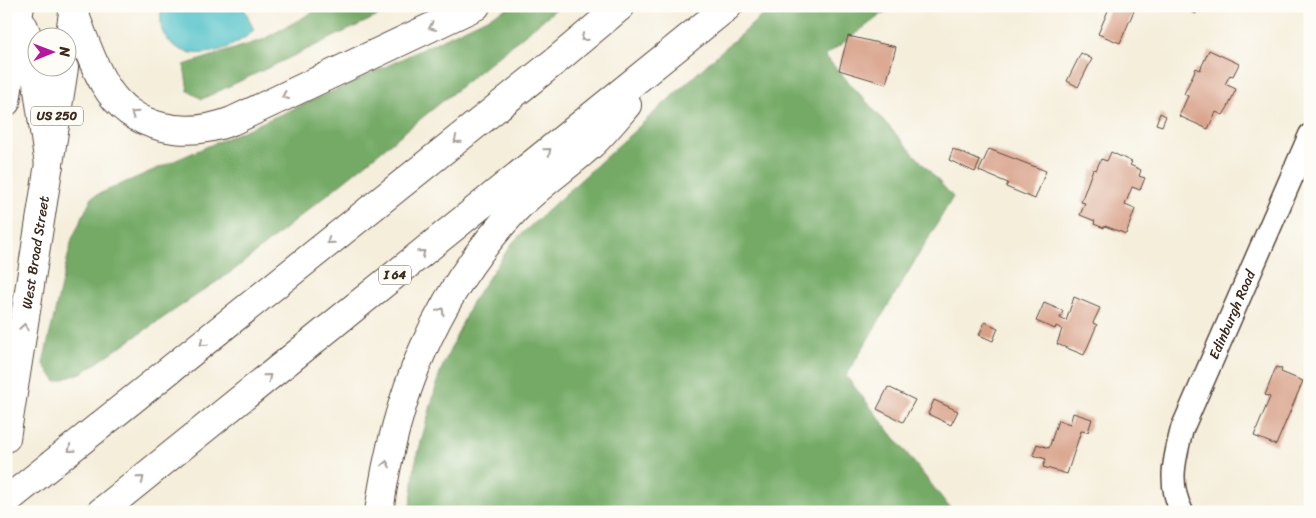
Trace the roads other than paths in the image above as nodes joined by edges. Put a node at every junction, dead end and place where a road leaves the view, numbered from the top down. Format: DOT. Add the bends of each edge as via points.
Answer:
graph roads {
  1 [pos="476,6"];
  2 [pos="621,6"];
  3 [pos="728,6"];
  4 [pos="73,8"];
  5 [pos="15,11"];
  6 [pos="70,28"];
  7 [pos="687,41"];
  8 [pos="62,78"];
  9 [pos="6,102"];
  10 [pos="1310,135"];
  11 [pos="49,165"];
  12 [pos="6,438"];
  13 [pos="46,469"];
  14 [pos="6,488"];
  15 [pos="6,501"];
  16 [pos="1178,505"];
  17 [pos="102,511"];
  18 [pos="379,512"];
  1 -- 4 [label="main road, one-way" via="232,121 209,129 184,132 144,121 118,101 105,86"];
  2 -- 13 [label="main road, one-way"];
  3 -- 7 [label="main road, I 64"];
  4 -- 6 [label="main road"];
  5 -- 9 [label="main road"];
  5 -- 11 [label="main road" via="32,48"];
  17 -- 7 [label="main road, I 64, one-way"];
  18 -- 7 [label="main road, one-way" via="391,438 406,389 435,320 453,291 495,232 516,209 592,144"];
  8 -- 11 [label="main road, West Broad Street / US 250"];
  10 -- 16 [label="street, Edinburgh Road" via="1182,429 1172,482"];
  12 -- 11 [label="main road, West Broad Street / US 250, one-way"];
  13 -- 14 [label="main road"];
  13 -- 15 [label="main road"];
}
